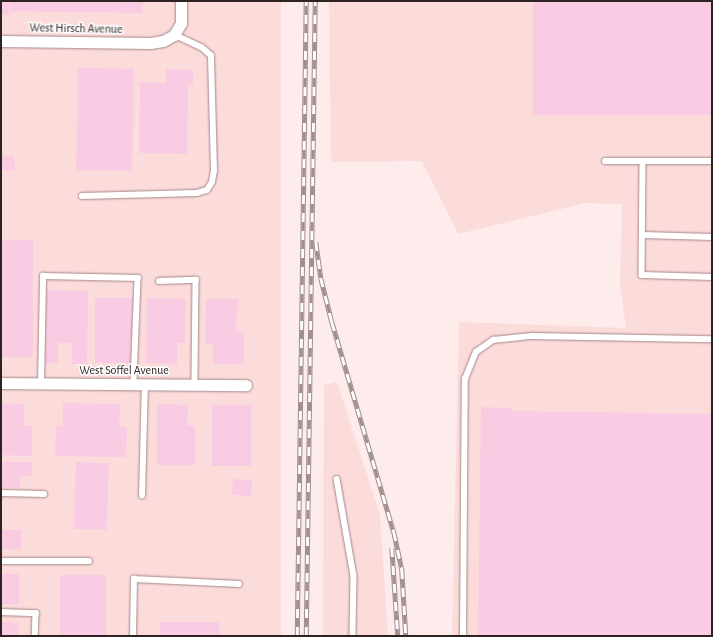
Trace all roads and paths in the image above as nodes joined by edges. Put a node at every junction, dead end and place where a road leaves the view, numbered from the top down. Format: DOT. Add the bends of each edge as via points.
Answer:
graph roads {
  1 [pos="181,1"];
  2 [pos="174,35"];
  3 [pos="1,41"];
  4 [pos="605,161"];
  5 [pos="643,161"];
  6 [pos="712,161"];
  7 [pos="82,196"];
  8 [pos="642,235"];
  9 [pos="712,237"];
  10 [pos="712,277"];
  11 [pos="160,280"];
  12 [pos="712,339"];
  13 [pos="1,384"];
  14 [pos="41,384"];
  15 [pos="140,384"];
  16 [pos="195,384"];
  17 [pos="246,385"];
  18 [pos="337,479"];
  19 [pos="1,493"];
  20 [pos="44,494"];
  21 [pos="142,496"];
  22 [pos="1,561"];
  23 [pos="89,561"];
  24 [pos="239,584"];
  25 [pos="1,612"];
  26 [pos="35,636"];
  27 [pos="133,636"];
  28 [pos="353,636"];
  29 [pos="463,636"];
  1 -- 2 [label="street" via="181,23"];
  2 -- 3 [label="street, West Hirsch Avenue" via="150,43"];
  2 -- 7 [label="lane" via="202,48 211,56 214,171 212,182 207,190 197,193"];
  4 -- 5 [label="lane"];
  5 -- 6 [label="lane"];
  5 -- 8 [label="lane"];
  8 -- 9 [label="lane"];
  8 -- 10 [label="lane" via="642,275"];
  11 -- 16 [label="lane" via="196,280"];
  12 -- 29 [label="lane" via="532,336 493,340 476,352 465,379"];
  13 -- 14 [label="street, West Soffel Avenue"];
  14 -- 15 [label="street, West Soffel Avenue"];
  14 -- 15 [label="lane" via="43,276 138,278"];
  15 -- 16 [label="street, West Soffel Avenue"];
  15 -- 21 [label="lane"];
  16 -- 17 [label="street, West Soffel Avenue"];
  18 -- 28 [label="lane" via="354,576"];
  19 -- 20 [label="lane"];
  22 -- 23 [label="lane"];
  24 -- 27 [label="lane" via="134,579"];
  25 -- 26 [label="lane" via="36,612"];
}
